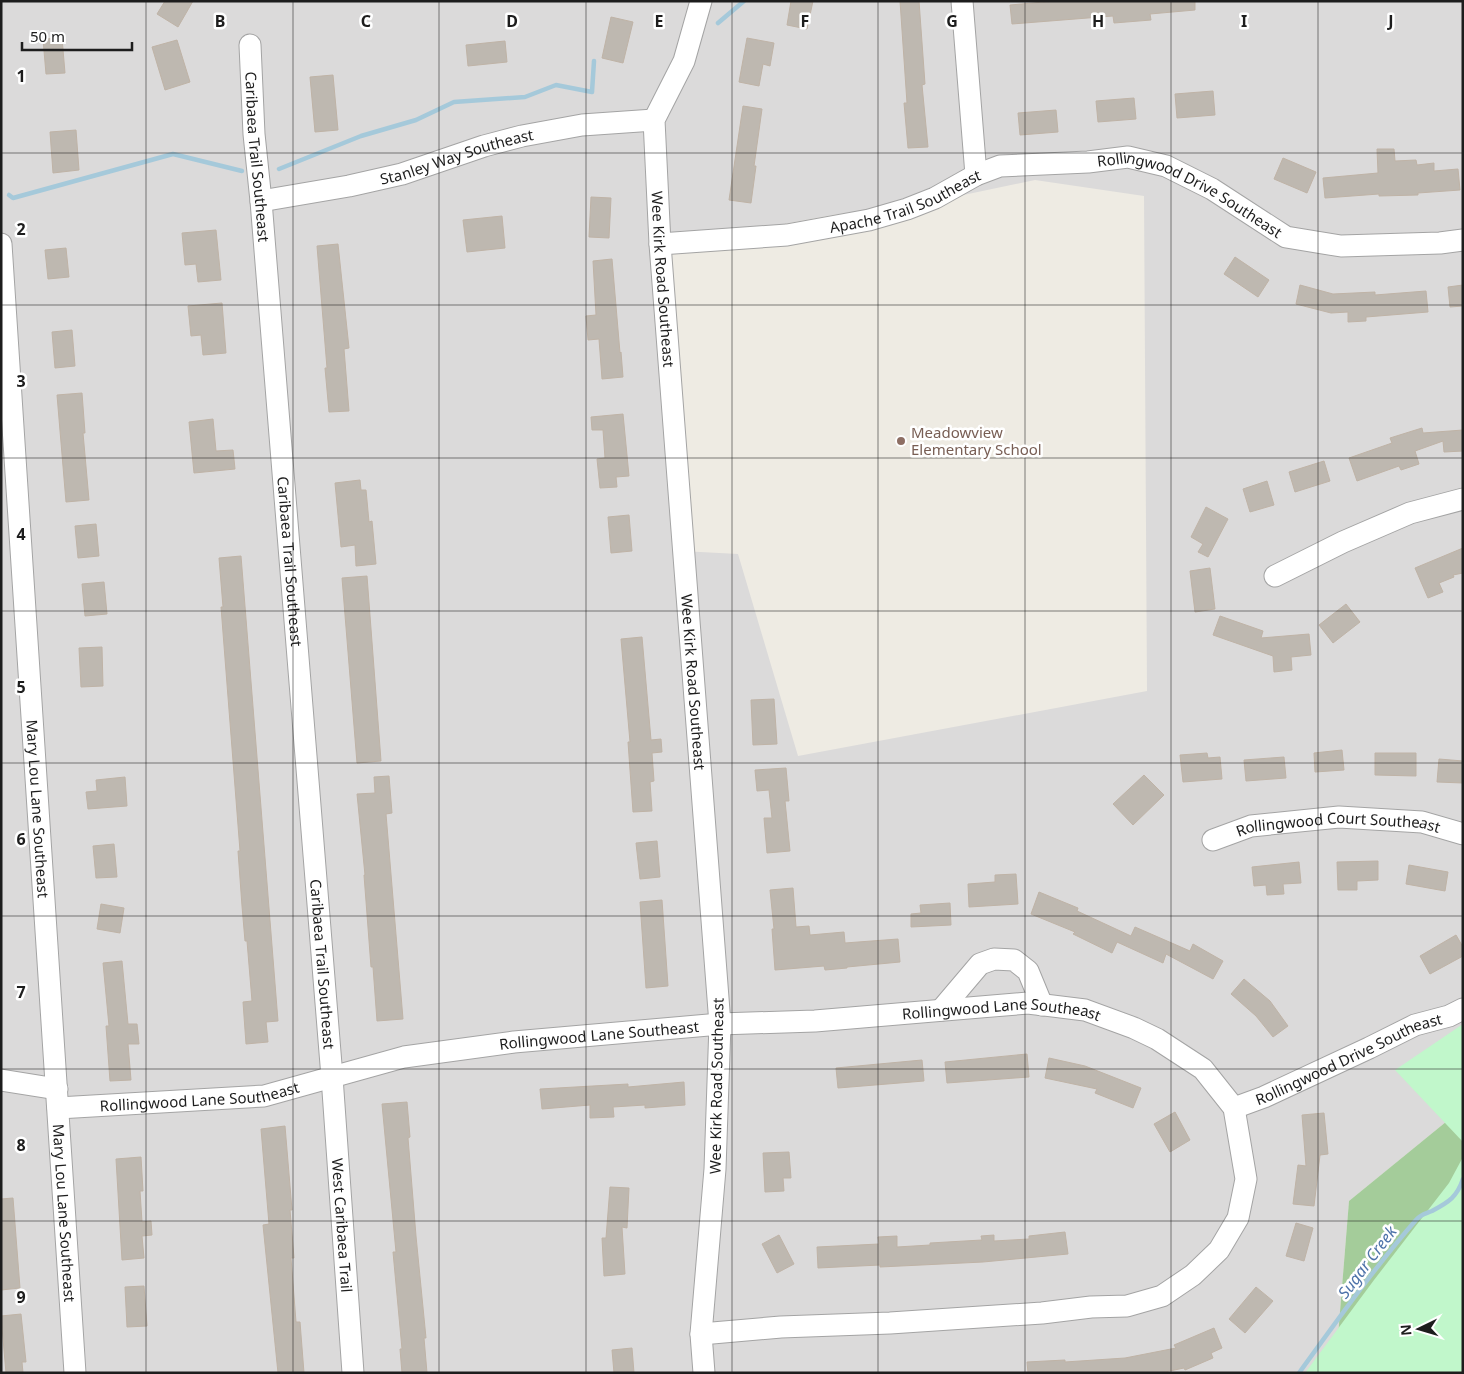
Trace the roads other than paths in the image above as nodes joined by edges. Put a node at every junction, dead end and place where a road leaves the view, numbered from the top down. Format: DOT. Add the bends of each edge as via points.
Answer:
graph roads {
  1 [pos="702,1"];
  2 [pos="962,1"];
  3 [pos="250,45"];
  4 [pos="654,120"];
  5 [pos="976,175"];
  6 [pos="261,201"];
  7 [pos="1463,240"];
  8 [pos="1,244"];
  9 [pos="660,244"];
  10 [pos="1463,499"];
  11 [pos="1274,576"];
  12 [pos="1463,834"];
  13 [pos="1213,840"];
  14 [pos="1042,1004"];
  15 [pos="1463,1009"];
  16 [pos="942,1010"];
  17 [pos="720,1024"];
  18 [pos="332,1077"];
  19 [pos="1,1080"];
  20 [pos="58,1098"];
  21 [pos="1234,1108"];
  22 [pos="701,1334"];
  23 [pos="75,1373"];
  24 [pos="353,1373"];
  25 [pos="704,1373"];
  1 -- 4 [label="street" via="684,62"];
  2 -- 5 [label="street, Apache Trail Southeast"];
  3 -- 6 [label="street, Caribaea Trail Southeast"];
  4 -- 6 [label="street, Stanley Way Southeast" via="582,125 522,136 402,174"];
  4 -- 9 [label="street, Wee Kirk Road Southeast"];
  5 -- 7 [label="street, Rollingwood Drive Southeast" via="1000,166 1128,157 1166,166 1212,189 1286,237 1341,246"];
  5 -- 9 [label="street, Apache Trail Southeast" via="935,198 869,220 787,235"];
  6 -- 18 [label="street, Caribaea Trail Southeast"];
  8 -- 20 [label="street, Mary Lou Lane Southeast"];
  9 -- 17 [label="street, Wee Kirk Road Southeast"];
  10 -- 11 [label="street" via="1410,513"];
  12 -- 13 [label="street, Rollingwood Court Southeast" via="1422,822 1339,817 1251,826"];
  14 -- 16 [label="street, Rollingwood Lane Southeast"];
  14 -- 16 [label="street" via="1028,971 1014,960 994,959 980,964"];
  14 -- 21 [label="street, Rollingwood Lane Southeast" via="1085,1010 1158,1039 1203,1069"];
  15 -- 21 [label="street, Rollingwood Drive Southeast" via="1450,1016 1415,1025"];
  16 -- 17 [label="street, Rollingwood Lane Southeast" via="815,1021"];
  17 -- 18 [label="street, Rollingwood Lane Southeast" via="514,1042 404,1056"];
  17 -- 22 [label="street, Wee Kirk Road Southeast" via="715,1169"];
  18 -- 20 [label="street, Rollingwood Lane Southeast" via="264,1096"];
  18 -- 24 [label="street, West Caribaea Trail"];
  19 -- 20 [label="street, Rollingwood Lane Southeast"];
  20 -- 23 [label="street, Mary Lou Lane Southeast"];
  21 -- 22 [label="street, Rollingwood Lane Southeast" via="1246,1179 1238,1218 1219,1250 1193,1275 1162,1296 1127,1306"];
  22 -- 25 [label="street, Wee Kirk Road Southeast"];
}
